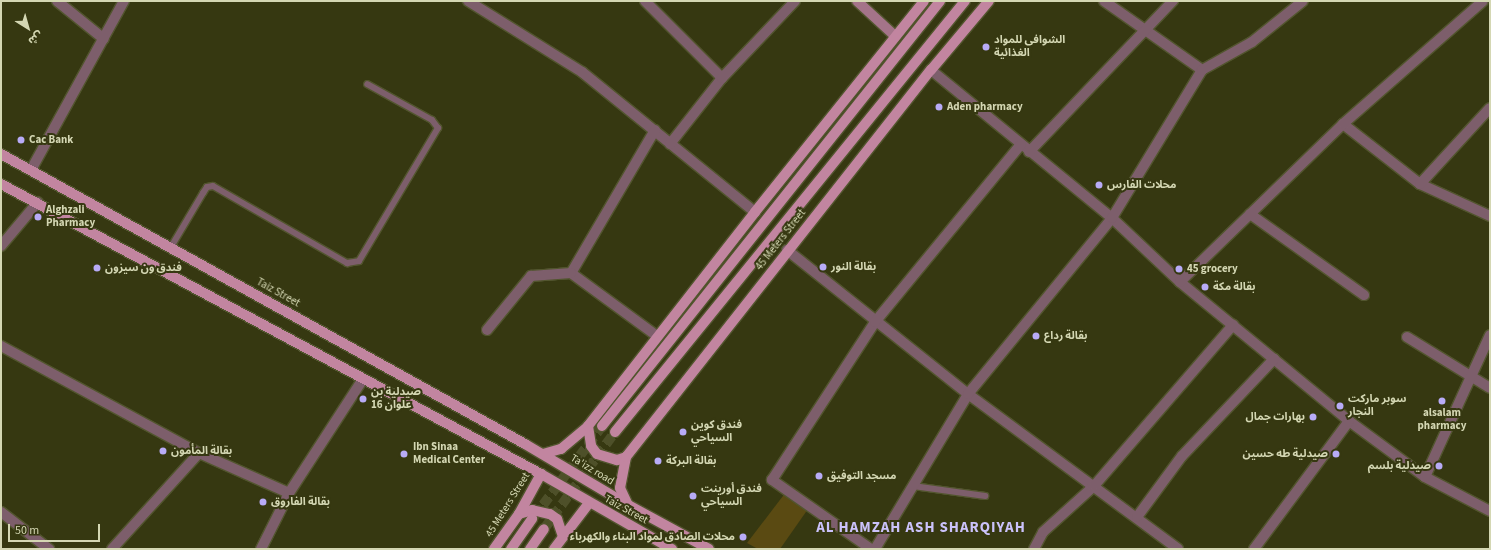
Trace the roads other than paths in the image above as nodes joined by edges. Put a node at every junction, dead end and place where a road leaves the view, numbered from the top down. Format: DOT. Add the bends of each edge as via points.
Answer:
graph roads {
  1 [pos="57,1"];
  2 [pos="124,1"];
  3 [pos="468,1"];
  4 [pos="645,1"];
  5 [pos="795,1"];
  6 [pos="857,1"];
  7 [pos="924,1"];
  8 [pos="940,1"];
  9 [pos="965,1"];
  10 [pos="989,1"];
  11 [pos="1104,1"];
  12 [pos="1173,1"];
  13 [pos="1303,1"];
  14 [pos="1483,1"];
  15 [pos="1144,30"];
  16 [pos="895,36"];
  17 [pos="104,39"];
  18 [pos="931,70"];
  19 [pos="1202,70"];
  20 [pos="722,78"];
  21 [pos="367,84"];
  22 [pos="1490,108"];
  23 [pos="1343,124"];
  24 [pos="655,130"];
  25 [pos="670,144"];
  26 [pos="1021,144"];
  27 [pos="1029,152"];
  28 [pos="1,154"];
  29 [pos="31,170"];
  30 [pos="1,184"];
  31 [pos="1420,184"];
  32 [pos="38,202"];
  33 [pos="754,212"];
  34 [pos="1250,214"];
  35 [pos="1490,216"];
  36 [pos="1112,218"];
  37 [pos="1,246"];
  38 [pos="171,247"];
  39 [pos="787,250"];
  40 [pos="571,273"];
  41 [pos="1180,282"];
  42 [pos="1364,295"];
  43 [pos="875,322"];
  44 [pos="1233,325"];
  45 [pos="487,330"];
  46 [pos="1490,335"];
  47 [pos="657,336"];
  48 [pos="1407,337"];
  49 [pos="1,346"];
  50 [pos="1274,359"];
  51 [pos="1471,378"];
  52 [pos="363,379"];
  53 [pos="1490,388"];
  54 [pos="968,394"];
  55 [pos="1349,421"];
  56 [pos="588,426"];
  57 [pos="602,426"];
  58 [pos="615,432"];
  59 [pos="199,453"];
  60 [pos="544,454"];
  61 [pos="626,457"];
  62 [pos="541,474"];
  63 [pos="1425,477"];
  64 [pos="913,486"];
  65 [pos="1094,486"];
  66 [pos="289,492"];
  67 [pos="986,496"];
  68 [pos="588,503"];
  69 [pos="628,505"];
  70 [pos="1490,511"];
  71 [pos="1,512"];
  72 [pos="519,514"];
  73 [pos="1137,517"];
  74 [pos="532,519"];
  75 [pos="544,528"];
  76 [pos="563,536"];
  77 [pos="50,549"];
  78 [pos="112,549"];
  79 [pos="261,549"];
  80 [pos="494,549"];
  81 [pos="511,549"];
  82 [pos="530,549"];
  83 [pos="554,549"];
  84 [pos="672,549"];
  85 [pos="709,549"];
  86 [pos="871,549"];
  87 [pos="875,549"];
  88 [pos="1034,549"];
  89 [pos="1178,549"];
  90 [pos="1254,549"];
  1 -- 17 [label="street"];
  2 -- 17 [label="street"];
  3 -- 24 [label="street" via="582,72"];
  4 -- 20 [label="street"];
  5 -- 20 [label="street"];
  6 -- 16 [label="street"];
  7 -- 16 [label="main road"];
  8 -- 57 [label="main road"];
  9 -- 58 [label="main road, 45 Meters Street"];
  10 -- 18 [label="main road, 45 Meters Street"];
  11 -- 15 [label="street"];
  12 -- 15 [label="street"];
  13 -- 19 [label="street" via="1252,42"];
  14 -- 23 [label="street"];
  15 -- 19 [label="street"];
  15 -- 27 [label="street"];
  16 -- 33 [label="main road"];
  17 -- 29 [label="street"];
  18 -- 26 [label="street"];
  18 -- 39 [label="main road, 45 Meters Street"];
  19 -- 36 [label="street"];
  20 -- 25 [label="street"];
  21 -- 38 [label="lane" via="432,120 438,128 359,261 347,263 213,186 207,187"];
  22 -- 31 [label="street"];
  23 -- 31 [label="street"];
  23 -- 34 [label="street"];
  24 -- 25 [label="street"];
  24 -- 40 [label="street"];
  25 -- 33 [label="street"];
  26 -- 27 [label="street"];
  26 -- 43 [label="street"];
  27 -- 36 [label="street"];
  28 -- 29 [label="main road, Taiz Street"];
  29 -- 38 [label="main road, Taiz Street"];
  30 -- 32 [label="main road"];
  31 -- 35 [label="street"];
  32 -- 37 [label="street"];
  32 -- 52 [label="main road"];
  33 -- 47 [label="main road"];
  34 -- 41 [label="street"];
  34 -- 42 [label="street"];
  36 -- 41 [label="street"];
  36 -- 54 [label="street"];
  38 -- 60 [label="main road, Taiz Street"];
  39 -- 43 [label="street"];
  39 -- 61 [label="main road, 45 Meters Street"];
  40 -- 45 [label="street" via="531,276"];
  40 -- 47 [label="street"];
  41 -- 44 [label="street"];
  43 -- 54 [label="street"];
  43 -- 86 [label="street" via="772,480"];
  44 -- 50 [label="street"];
  44 -- 65 [label="street"];
  46 -- 51 [label="street"];
  47 -- 56 [label="main road"];
  48 -- 51 [label="street"];
  49 -- 59 [label="street"];
  50 -- 55 [label="street"];
  50 -- 73 [label="street" via="1182,456"];
  51 -- 53 [label="street"];
  51 -- 63 [label="street"];
  52 -- 62 [label="main road"];
  52 -- 66 [label="street"];
  54 -- 64 [label="street"];
  54 -- 65 [label="street"];
  55 -- 63 [label="street"];
  55 -- 90 [label="street"];
  56 -- 60 [label="main road" via="562,449"];
  56 -- 61 [label="main road" via="587,436 597,454 617,460"];
  59 -- 66 [label="street"];
  59 -- 78 [label="street"];
  60 -- 69 [label="main road, Ta'izz road"];
  61 -- 69 [label="main road, 45 Meters Street" via="621,472 620,488"];
  62 -- 68 [label="main road"];
  62 -- 72 [label="main road, 45 Meters Street"];
  63 -- 70 [label="street"];
  64 -- 67 [label="lane"];
  64 -- 87 [label="street"];
  65 -- 73 [label="street"];
  65 -- 88 [label="street" via="1043,532"];
  66 -- 79 [label="street"];
  68 -- 76 [label="main road"];
  68 -- 84 [label="main road, Taiz Street"];
  69 -- 85 [label="main road, Taiz Street"];
  71 -- 77 [label="street"];
  72 -- 76 [label="main road" via="532,510 550,514 561,527"];
  72 -- 80 [label="main road, 45 Meters Street"];
  73 -- 89 [label="street"];
  74 -- 81 [label="main road"];
  75 -- 82 [label="main road"];
  76 -- 83 [label="main road"];
}
